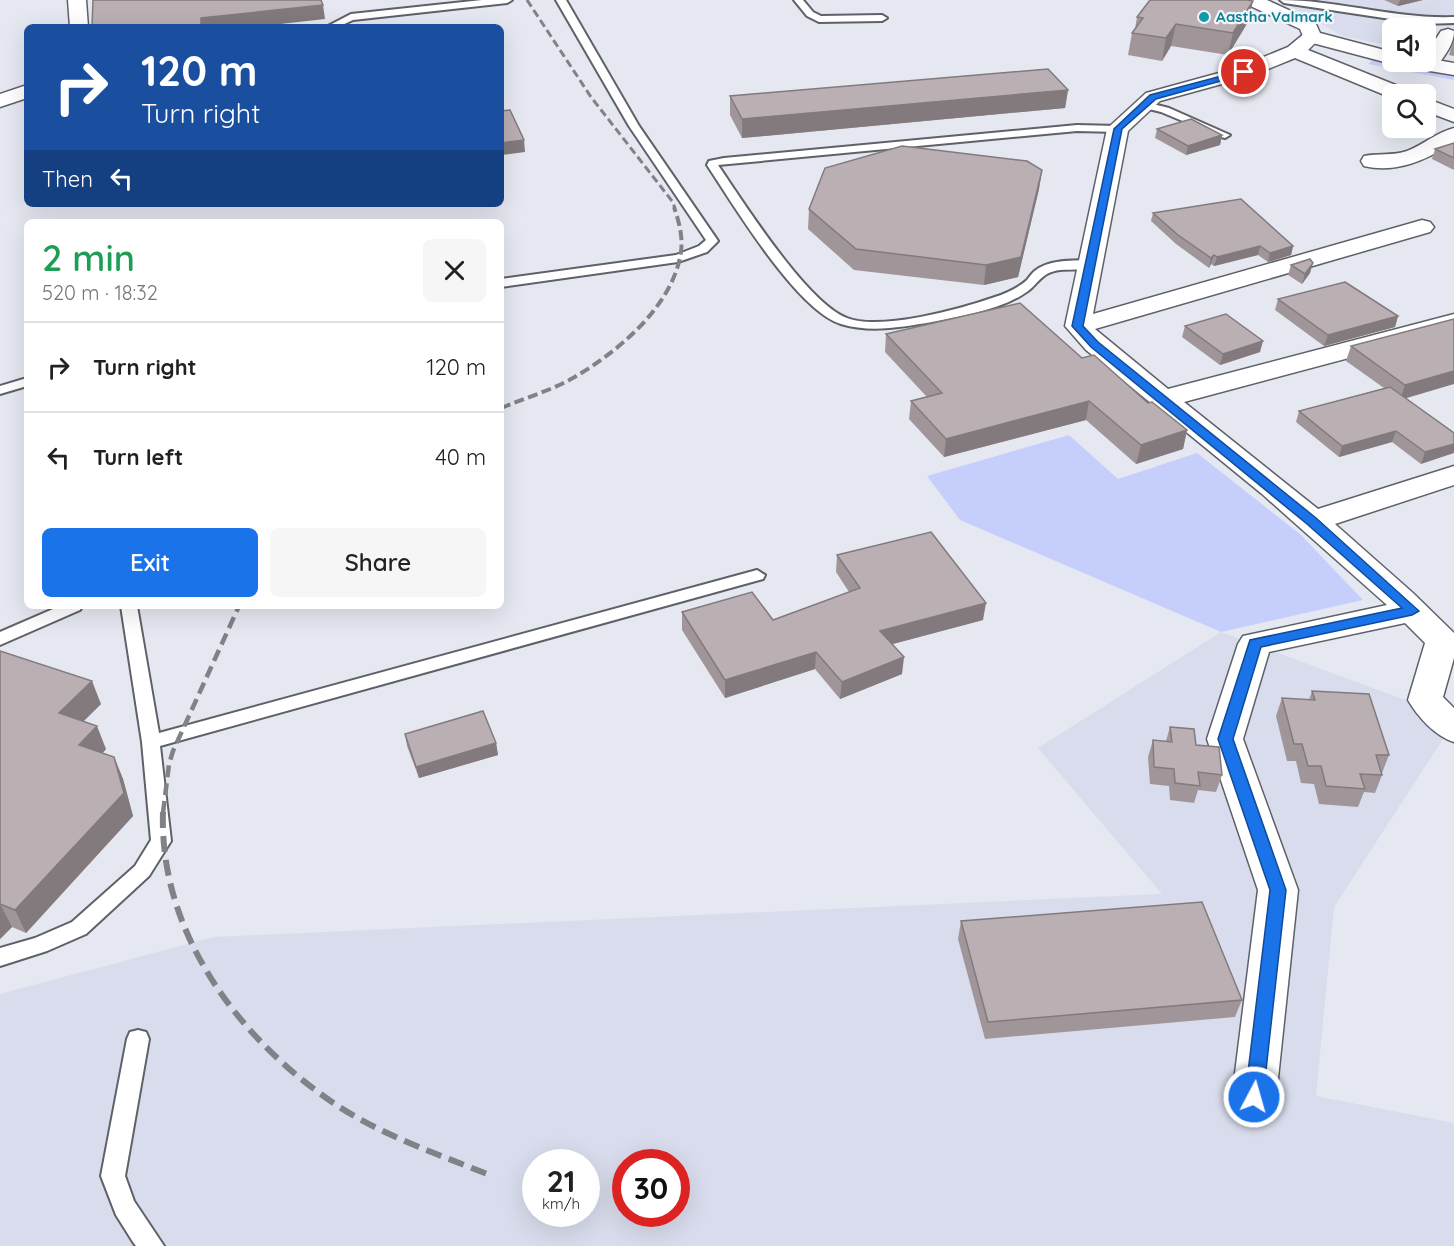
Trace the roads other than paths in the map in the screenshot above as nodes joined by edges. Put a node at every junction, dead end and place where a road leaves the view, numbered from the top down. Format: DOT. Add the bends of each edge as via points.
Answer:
graph roads {
  1 [pos="77,0"];
  2 [pos="507,0"];
  3 [pos="561,0"];
  4 [pos="798,0"];
  5 [pos="1252,0"];
  6 [pos="1284,0"];
  7 [pos="882,18"];
  8 [pos="79,24"];
  9 [pos="337,24"];
  10 [pos="1451,27"];
  11 [pos="1303,44"];
  12 [pos="1339,44"];
  13 [pos="1436,49"];
  14 [pos="1382,51"];
  15 [pos="1382,55"];
  16 [pos="1436,61"];
  17 [pos="1454,64"];
  18 [pos="1436,66"];
  19 [pos="1454,69"];
  20 [pos="1382,84"];
  21 [pos="24,93"];
  22 [pos="0,101"];
  23 [pos="1145,105"];
  24 [pos="1436,109"];
  25 [pos="1454,116"];
  26 [pos="1118,129"];
  27 [pos="1454,134"];
  28 [pos="1225,135"];
  29 [pos="1372,161"];
  30 [pos="1422,227"];
  31 [pos="1090,264"];
  32 [pos="504,283"];
  33 [pos="1454,322"];
  34 [pos="1078,326"];
  35 [pos="24,383"];
  36 [pos="0,390"];
  37 [pos="1162,399"];
  38 [pos="1454,475"];
  39 [pos="1312,521"];
  40 [pos="757,575"];
  41 [pos="67,609"];
  42 [pos="129,609"];
  43 [pos="1412,611"];
  44 [pos="0,639"];
  45 [pos="1454,729"];
  46 [pos="151,742"];
  47 [pos="0,957"];
  48 [pos="138,1039"];
  49 [pos="1254,1097"];
  50 [pos="152,1246"];
  1 -- 8 [label="street"];
  2 -- 9 [label="lane" via="351,17"];
  3 -- 32 [label="lane" via="634,126 712,241 703,249 678,258"];
  4 -- 7 [label="lane" via="810,15 819,19"];
  5 -- 11 [label="street" via="1308,26"];
  6 -- 10 [label="lane"];
  10 -- 13 [label="street"];
  11 -- 12 [label="street"];
  11 -- 20 [label="street"];
  11 -- 23 [label="street" via="1244,72 1153,97"];
  12 -- 14 [label="street"];
  12 -- 15 [label="street"];
  16 -- 17 [label="street"];
  18 -- 19 [label="street"];
  21 -- 22 [label="street"];
  23 -- 26 [label="street"];
  23 -- 28 [label="lane"];
  24 -- 25 [label="street"];
  26 -- 31 [label="street"];
  26 -- 31 [label="lane" via="1077,128 712,165 806,293 844,321 870,324 940,316 1014,294 1049,268"];
  27 -- 29 [label="street" via="1411,159"];
  30 -- 34 [label="street"];
  31 -- 34 [label="street"];
  33 -- 37 [label="street"];
  34 -- 37 [label="street"];
  35 -- 36 [label="lane"];
  37 -- 39 [label="street"];
  38 -- 39 [label="street"];
  39 -- 43 [label="street"];
  40 -- 46 [label="lane"];
  41 -- 44 [label="lane"];
  42 -- 46 [label="lane"];
  43 -- 45 [label="street" via="1442,641 1425,700"];
  43 -- 49 [label="street" via="1255,644 1225,739 1278,890"];
  46 -- 47 [label="lane" via="161,841 142,871 79,928"];
  48 -- 50 [label="lane" via="113,1176 124,1207"];
}
